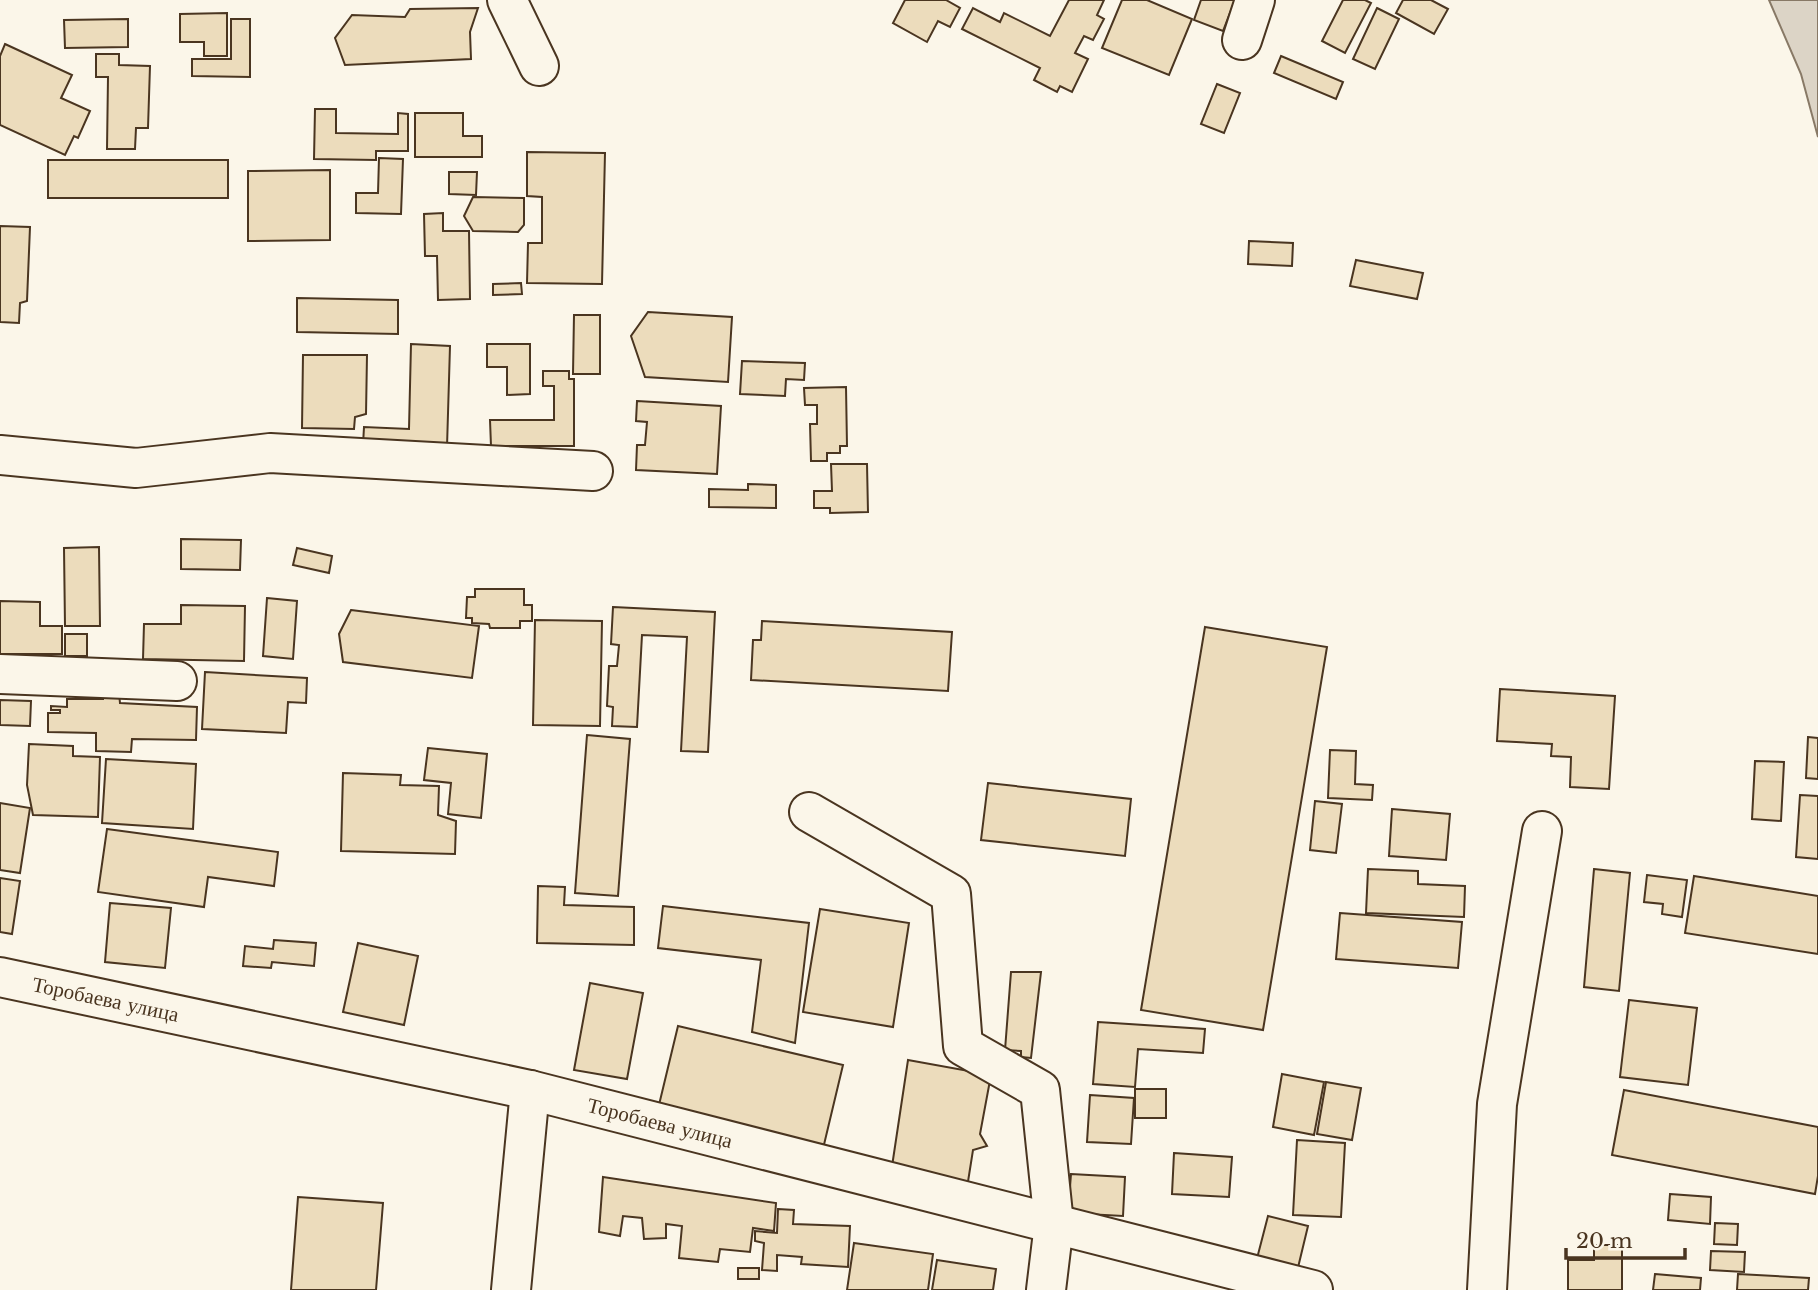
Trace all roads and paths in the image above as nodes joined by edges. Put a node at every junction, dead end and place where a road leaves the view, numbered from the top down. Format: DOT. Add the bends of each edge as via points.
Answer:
graph roads {
  1 [pos="507,0"];
  2 [pos="1255,0"];
  3 [pos="1242,40"];
  4 [pos="539,66"];
  5 [pos="0,456"];
  6 [pos="593,471"];
  7 [pos="0,674"];
  8 [pos="177,681"];
  9 [pos="809,811"];
  10 [pos="1542,831"];
  11 [pos="0,977"];
  12 [pos="530,1090"];
  13 [pos="1054,1224"];
  14 [pos="511,1290"];
  15 [pos="1046,1290"];
  16 [pos="1313,1290"];
  17 [pos="1487,1290"];
  1 -- 4 [label="street"];
  2 -- 3 [label="street"];
  5 -- 6 [label="street" via="136,468 270,453"];
  7 -- 8 [label="street"];
  9 -- 13 [label="street" via="951,894 963,1046 1040,1090"];
  10 -- 17 [label="street" via="1497,1104"];
  11 -- 12 [label="street, Торобаева улица"];
  12 -- 13 [label="street, Торобаева улица"];
  12 -- 14 [label="street"];
  13 -- 15 [label="street"];
  13 -- 16 [label="street, Торобаева улица"];
}
